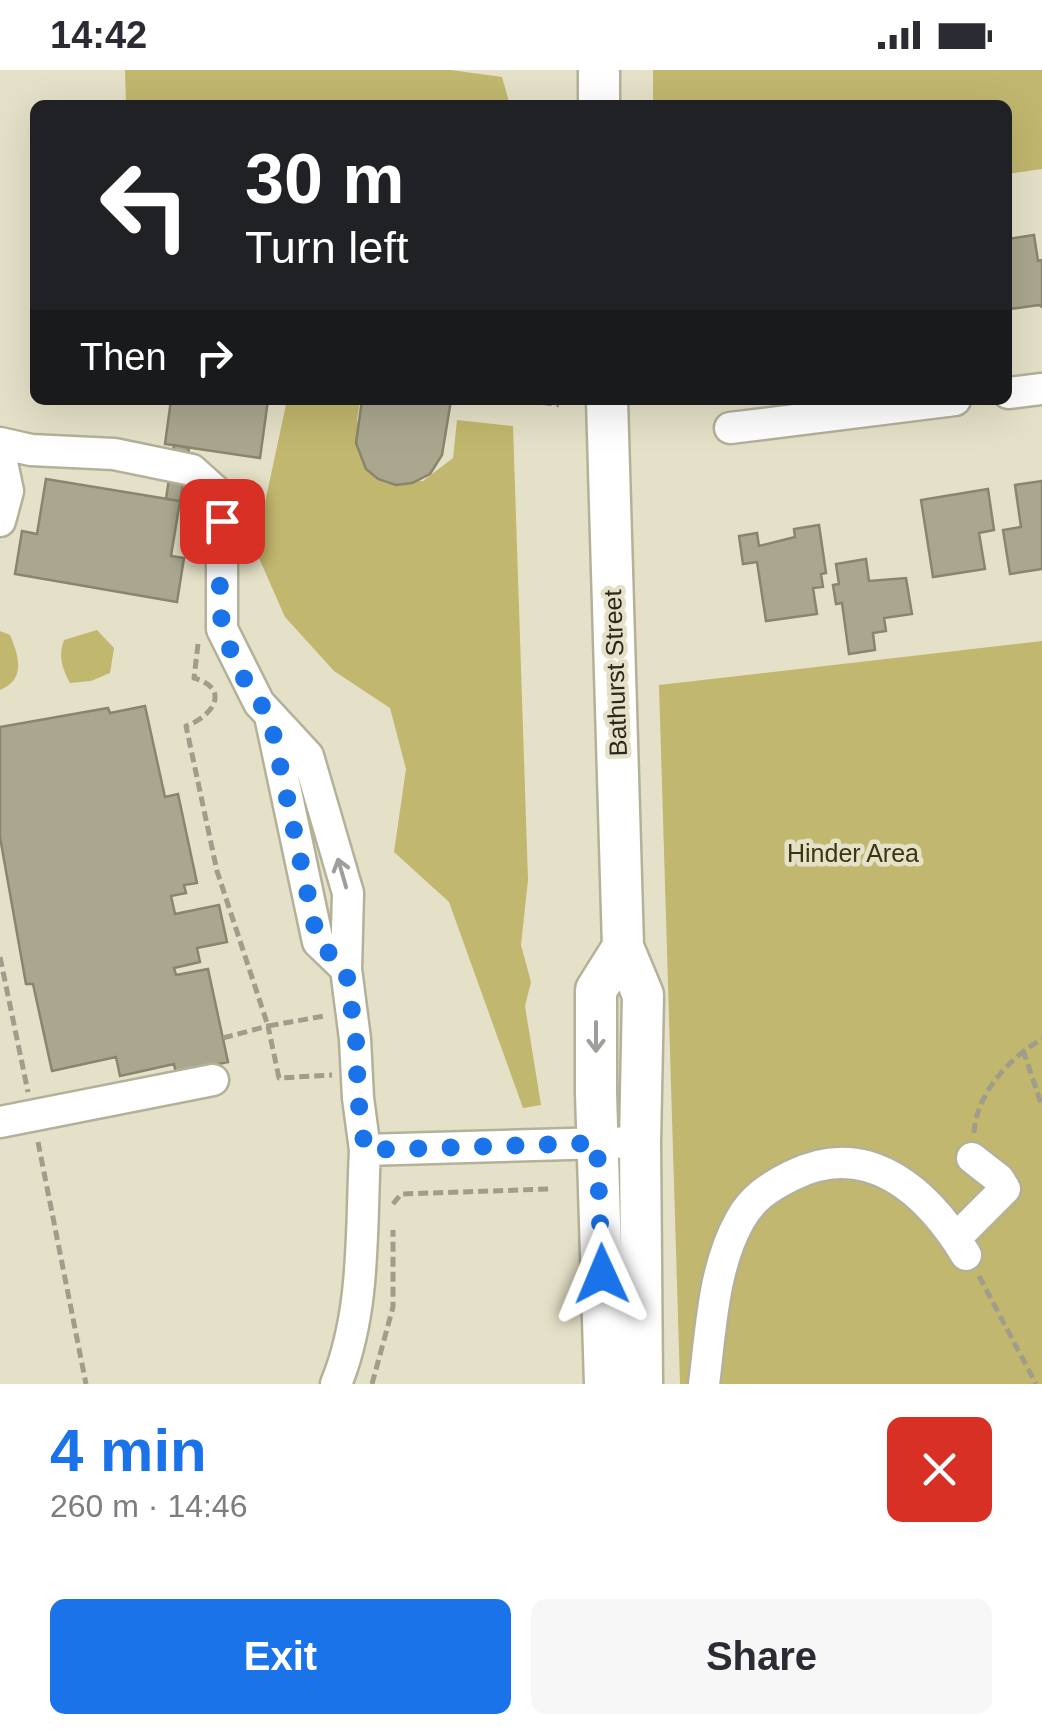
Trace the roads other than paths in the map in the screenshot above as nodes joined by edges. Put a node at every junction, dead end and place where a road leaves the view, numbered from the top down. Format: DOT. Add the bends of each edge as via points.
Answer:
graph roads {
  1 [pos="598,70"];
  2 [pos="600,100"];
  3 [pos="1042,389"];
  4 [pos="1012,393"];
  5 [pos="607,405"];
  6 [pos="915,405"];
  7 [pos="730,428"];
  8 [pos="0,443"];
  9 [pos="40,450"];
  10 [pos="0,454"];
  11 [pos="8,491"];
  12 [pos="0,521"];
  13 [pos="623,947"];
  14 [pos="214,1080"];
  15 [pos="0,1122"];
  16 [pos="640,1142"];
  17 [pos="597,1143"];
  18 [pos="365,1150"];
  19 [pos="972,1158"];
  20 [pos="336,1384"];
  21 [pos="605,1384"];
  22 [pos="642,1384"];
  23 [pos="704,1384"];
  1 -- 2 [label="main road"];
  3 -- 4 [label="street"];
  5 -- 13 [label="main road, Bathurst Street"];
  6 -- 7 [label="street"];
  8 -- 9 [label="street"];
  9 -- 11 [label="street"];
  9 -- 18 [label="street" via="114,454 192,470 222,498 222,629 269,714 318,942 346,970"];
  10 -- 11 [label="street"];
  11 -- 12 [label="street"];
  13 -- 16 [label="main road, Bathurst Street" via="644,995"];
  13 -- 17 [label="main road, one-way" via="596,990"];
  14 -- 15 [label="street"];
  16 -- 17 [label="street"];
  16 -- 22 [label="main road, Bathurst Street"];
  17 -- 18 [label="street"];
  17 -- 21 [label="main road"];
  18 -- 20 [label="street" via="350,1350"];
  19 -- 23 [label="street" via="1005,1189 961,1246 913,1189 863,1165 819,1166 754,1198 721,1272"];
}
